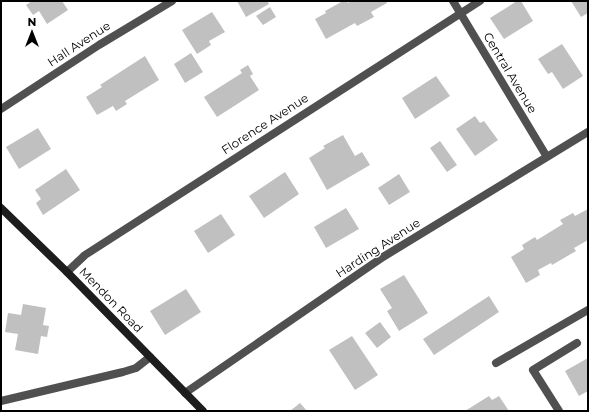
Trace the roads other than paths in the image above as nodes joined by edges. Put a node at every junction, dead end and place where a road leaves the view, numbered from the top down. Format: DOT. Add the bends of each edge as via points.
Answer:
graph roads {
  1 [pos="172,1"];
  2 [pos="453,1"];
  3 [pos="480,1"];
  4 [pos="461,13"];
  5 [pos="1,109"];
  6 [pos="588,132"];
  7 [pos="547,157"];
  8 [pos="1,208"];
  9 [pos="67,272"];
  10 [pos="588,310"];
  11 [pos="577,343"];
  12 [pos="150,357"];
  13 [pos="496,364"];
  14 [pos="185,393"];
  15 [pos="1,401"];
  16 [pos="203,411"];
  17 [pos="559,411"];
  1 -- 5 [label="street, Hall Avenue"];
  2 -- 4 [label="street, Central Avenue"];
  3 -- 4 [label="street, Florence Avenue"];
  4 -- 7 [label="street, Central Avenue"];
  4 -- 9 [label="street, Florence Avenue" via="85,256"];
  6 -- 7 [label="street, Harding Avenue"];
  7 -- 14 [label="street, Harding Avenue" via="383,257"];
  8 -- 9 [label="street, Mendon Road"];
  9 -- 12 [label="street, Mendon Road"];
  10 -- 13 [label="street"];
  11 -- 17 [label="street" via="533,370"];
  12 -- 14 [label="street, Mendon Road"];
  12 -- 15 [label="street" via="136,368 123,372"];
  14 -- 16 [label="street, Mendon Road"];
}
